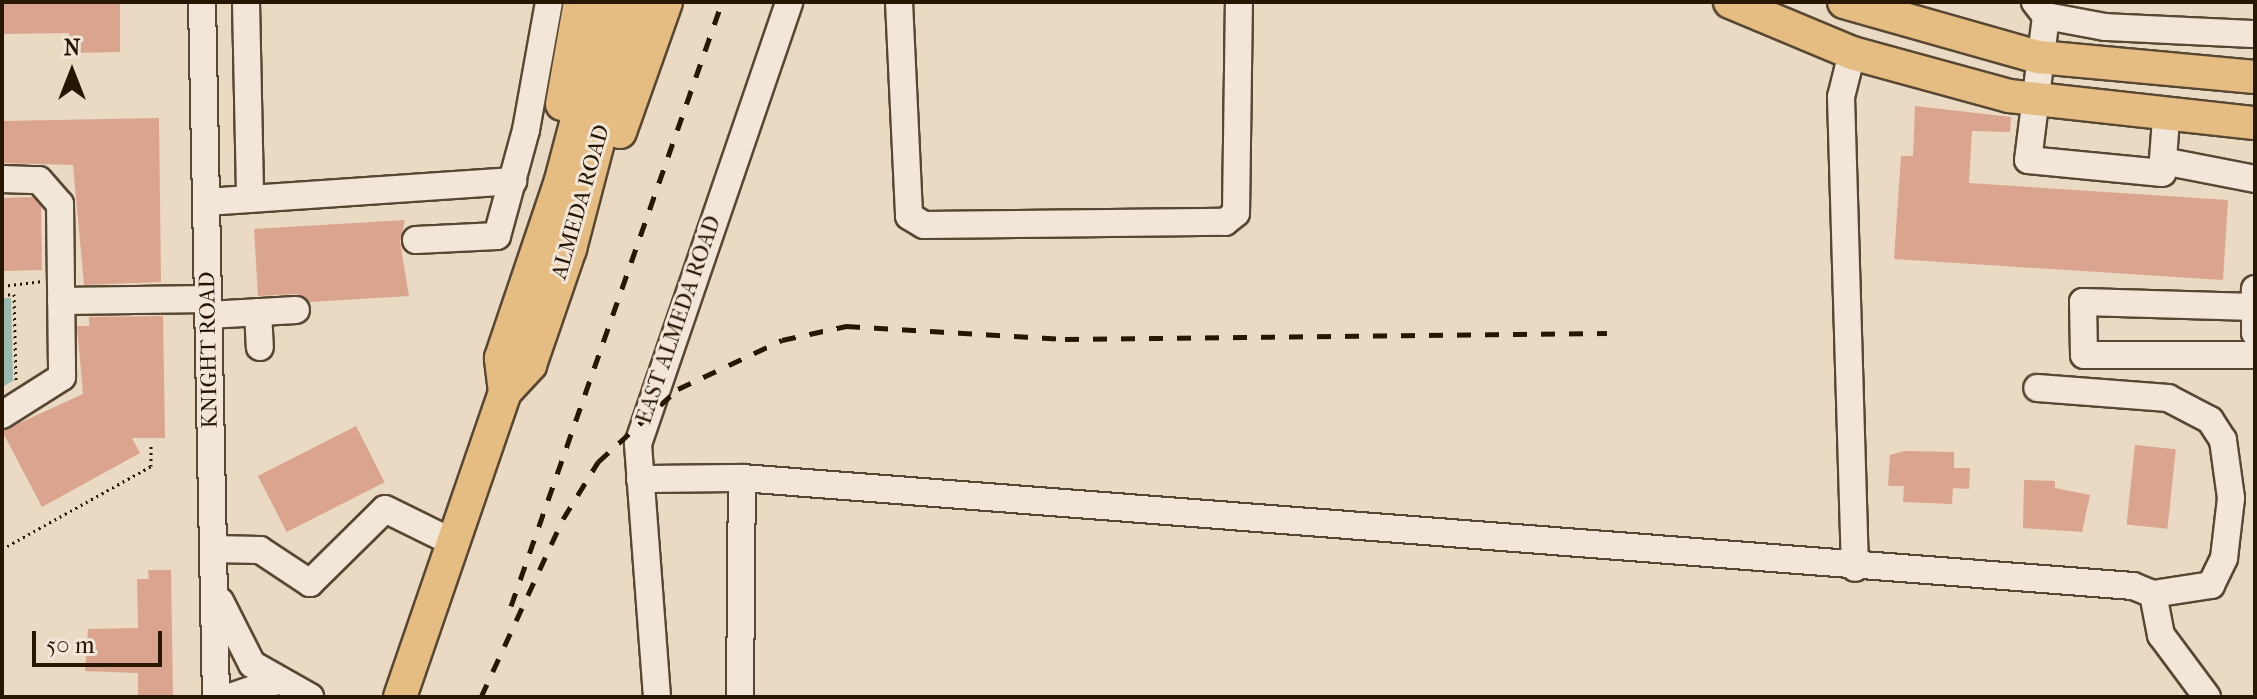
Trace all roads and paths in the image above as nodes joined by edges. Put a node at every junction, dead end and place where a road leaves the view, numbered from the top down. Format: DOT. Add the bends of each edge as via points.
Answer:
graph roads {
  1 [pos="202,2"];
  2 [pos="246,2"];
  3 [pos="549,2"];
  4 [pos="580,2"];
  5 [pos="608,2"];
  6 [pos="635,2"];
  7 [pos="666,2"];
  8 [pos="789,2"];
  9 [pos="899,2"];
  10 [pos="1239,2"];
  11 [pos="1730,2"];
  12 [pos="1844,2"];
  13 [pos="2041,9"];
  14 [pos="1896,21"];
  15 [pos="2255,34"];
  16 [pos="1867,57"];
  17 [pos="2039,57"];
  18 [pos="552,74"];
  19 [pos="2255,77"];
  20 [pos="2032,101"];
  21 [pos="2166,119"];
  22 [pos="2255,123"];
  23 [pos="2163,161"];
  24 [pos="2,179"];
  25 [pos="2255,179"];
  26 [pos="513,181"];
  27 [pos="250,199"];
  28 [pos="206,202"];
  29 [pos="416,240"];
  30 [pos="570,249"];
  31 [pos="537,257"];
  32 [pos="2,286"];
  33 [pos="2255,289"];
  34 [pos="61,291"];
  35 [pos="2,295"];
  36 [pos="208,307"];
  37 [pos="2254,307"];
  38 [pos="296,310"];
  39 [pos="258,312"];
  40 [pos="2255,333"];
  41 [pos="260,347"];
  42 [pos="2255,355"];
  43 [pos="16,384"];
  44 [pos="2037,388"];
  45 [pos="505,392"];
  46 [pos="2,415"];
  47 [pos="151,446"];
  48 [pos="742,478"];
  49 [pos="640,479"];
  50 [pos="454,543"];
  51 [pos="2,549"];
  52 [pos="213,549"];
  53 [pos="1855,568"];
  54 [pos="213,578"];
  55 [pos="2153,594"];
  56 [pos="274,682"];
  57 [pos="216,697"];
  58 [pos="230,697"];
  59 [pos="310,697"];
  60 [pos="400,697"];
  61 [pos="657,697"];
  62 [pos="740,697"];
  63 [pos="2207,697"];
  1 -- 28 [label="street, KNIGHT ROAD"];
  2 -- 27 [label="street"];
  3 -- 18 [label="street"];
  4 -- 18 [label="main road"];
  5 -- 31 [label="main road, ALMEDA ROAD"];
  6 -- 30 [label="main road, ALMEDA ROAD"];
  7 -- 30 [label="main road"];
  8 -- 49 [label="street, EAST ALMEDA ROAD" via="645,415"];
  9 -- 10 [label="street" via="909,216 940,225 1225,222 1236,213"];
  11 -- 16 [label="main road"];
  12 -- 14 [label="main road"];
  13 -- 15 [label="street" via="2105,27"];
  13 -- 17 [label="street"];
  14 -- 16 [label="main road"];
  14 -- 17 [label="main road"];
  16 -- 20 [label="main road"];
  16 -- 53 [label="street" via="1841,97"];
  17 -- 19 [label="main road"];
  17 -- 20 [label="street"];
  18 -- 26 [label="street"];
  18 -- 31 [label="main road"];
  20 -- 21 [label="main road"];
  20 -- 23 [label="street" via="2028,160 2162,173"];
  21 -- 22 [label="main road"];
  21 -- 23 [label="street"];
  23 -- 25 [label="street"];
  24 -- 34 [label="street" via="39,180 55,191"];
  26 -- 27 [label="street"];
  26 -- 29 [label="street" via="497,236"];
  27 -- 28 [label="street"];
  28 -- 36 [label="street, KNIGHT ROAD"];
  30 -- 45 [label="main road, ALMEDA ROAD" via="530,365"];
  31 -- 45 [label="main road, ALMEDA ROAD" via="501,358"];
  32 -- 34 [label="path"];
  33 -- 37 [label="street"];
  34 -- 36 [label="street"];
  34 -- 46 [label="street" via="62,377"];
  35 -- 43 [label="path" via="14,294"];
  36 -- 39 [label="street"];
  36 -- 52 [label="street, KNIGHT ROAD"];
  37 -- 40 [label="street"];
  37 -- 42 [label="street" via="2083,302 2084,355"];
  38 -- 39 [label="street"];
  39 -- 41 [label="street"];
  44 -- 55 [label="street" via="2168,398 2197,409 2223,440 2231,521 2218,572 2211,585"];
  45 -- 50 [label="main road, ALMEDA ROAD"];
  47 -- 51 [label="path" via="151,466"];
  48 -- 49 [label="street"];
  48 -- 53 [label="street"];
  48 -- 62 [label="street"];
  49 -- 61 [label="street, EAST ALMEDA ROAD"];
  50 -- 52 [label="street" via="385,509 310,583 260,550"];
  50 -- 60 [label="main road, ALMEDA ROAD"];
  52 -- 54 [label="street, KNIGHT ROAD"];
  53 -- 55 [label="street" via="2133,586"];
  54 -- 56 [label="street" via="237,642"];
  54 -- 57 [label="street, KNIGHT ROAD"];
  55 -- 63 [label="street" via="2161,635"];
  56 -- 58 [label="street"];
  56 -- 59 [label="street"];
}
